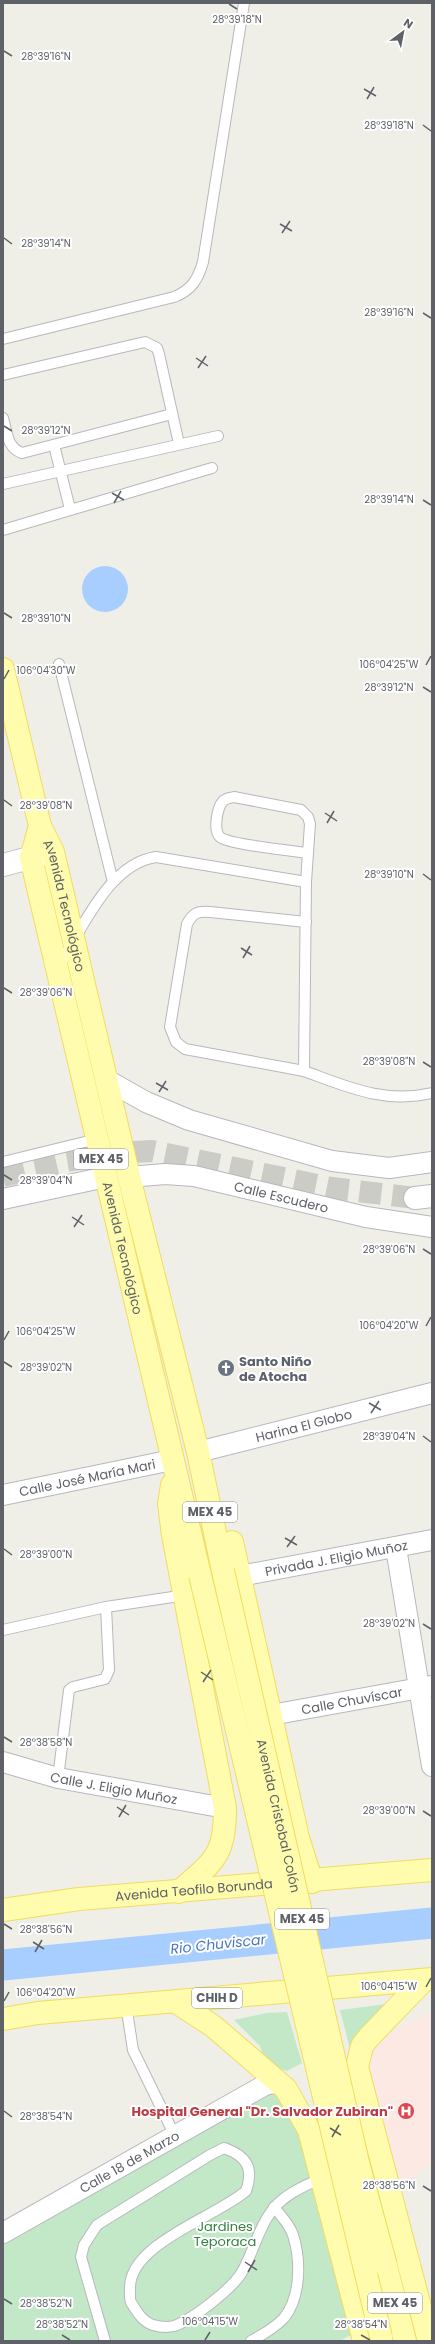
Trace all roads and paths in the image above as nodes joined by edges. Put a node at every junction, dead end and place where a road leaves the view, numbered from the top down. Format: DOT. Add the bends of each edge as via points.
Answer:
graph roads {
  1 [pos="244,3"];
  2 [pos="3,339"];
  3 [pos="3,375"];
  4 [pos="172,414"];
  5 [pos="3,418"];
  6 [pos="218,436"];
  7 [pos="179,444"];
  8 [pos="54,445"];
  9 [pos="212,468"];
  10 [pos="61,470"];
  11 [pos="3,484"];
  12 [pos="70,509"];
  13 [pos="3,530"];
  14 [pos="59,664"];
  15 [pos="3,669"];
  16 [pos="40,826"];
  17 [pos="53,852"];
  18 [pos="308,853"];
  19 [pos="31,858"];
  20 [pos="3,865"];
  21 [pos="113,882"];
  22 [pos="306,882"];
  23 [pos="306,922"];
  24 [pos="74,943"];
  25 [pos="57,969"];
  26 [pos="304,1071"];
  27 [pos="107,1080"];
  28 [pos="432,1093"];
  29 [pos="97,1139"];
  30 [pos="3,1162"];
  31 [pos="432,1162"];
  32 [pos="106,1177"];
  33 [pos="129,1177"];
  34 [pos="3,1199"];
  35 [pos="432,1227"];
  36 [pos="432,1393"];
  37 [pos="200,1461"];
  38 [pos="174,1466"];
  39 [pos="3,1495"];
  40 [pos="432,1540"];
  41 [pos="396,1548"];
  42 [pos="231,1574"];
  43 [pos="186,1595"];
  44 [pos="106,1606"];
  45 [pos="3,1630"];
  46 [pos="425,1687"];
  47 [pos="271,1715"];
  48 [pos="3,1762"];
  49 [pos="432,1766"];
  50 [pos="58,1778"];
  51 [pos="225,1808"];
  52 [pos="432,1870"];
  53 [pos="312,1882"];
  54 [pos="179,1892"];
  55 [pos="3,1910"];
  56 [pos="428,1979"];
  57 [pos="176,2002"];
  58 [pos="126,2005"];
  59 [pos="3,2019"];
  60 [pos="278,2082"];
  61 [pos="175,2136"];
  62 [pos="321,2178"];
  63 [pos="274,2207"];
  64 [pos="3,2233"];
  65 [pos="370,2340"];
  66 [pos="105,2341"];
  67 [pos="251,2341"];
  68 [pos="405,2341"];
  69 [pos="429,2341"];
  1 -- 2 [label="lane" via="203,262 196,281 189,289 174,297"];
  3 -- 4 [label="lane" via="145,342 157,348"];
  4 -- 7 [label="lane"];
  4 -- 8 [label="lane"];
  5 -- 8 [label="lane" via="11,446 15,450 22,453"];
  6 -- 7 [label="lane"];
  7 -- 10 [label="lane"];
  8 -- 10 [label="lane"];
  9 -- 12 [label="lane"];
  10 -- 11 [label="lane"];
  10 -- 12 [label="lane"];
  12 -- 13 [label="lane"];
  14 -- 21 [label="lane"];
  15 -- 16 [label="main road, Avenida Tecnológico / MEX 45"];
  16 -- 17 [label="main road, Avenida Tecnológico / MEX 45"];
  16 -- 19 [label="main road, Avenida Tecnológico / MEX 45"];
  17 -- 19 [label="main road"];
  17 -- 24 [label="main road, Avenida Tecnológico / MEX 45"];
  18 -- 18 [label="lane" via="310,824 308,817 301,810 234,797 222,802 216,830 224,839"];
  18 -- 22 [label="lane"];
  19 -- 20 [label="main road"];
  19 -- 25 [label="main road, Avenida Tecnológico / MEX 45"];
  21 -- 22 [label="lane" via="136,862 156,857"];
  21 -- 24 [label="lane"];
  22 -- 23 [label="lane"];
  23 -- 26 [label="lane"];
  23 -- 26 [label="lane" via="198,911 187,924 170,1027 176,1042 185,1049"];
  24 -- 25 [label="lane"];
  24 -- 27 [label="main road, Avenida Tecnológico / MEX 45"];
  25 -- 29 [label="main road, Avenida Tecnológico / MEX 45"];
  26 -- 28 [label="lane" via="342,1086 385,1097 412,1098"];
  27 -- 31 [label="street" via="146,1102 190,1120 332,1161 389,1168"];
  27 -- 33 [label="main road, Avenida Tecnológico / MEX 45"];
  29 -- 30 [label="lane"];
  29 -- 32 [label="main road, Avenida Tecnológico / MEX 45"];
  32 -- 34 [label="street"];
  32 -- 38 [label="main road, Avenida Tecnológico / MEX 45"];
  33 -- 35 [label="street, Calle Escudero" via="165,1174 194,1176 366,1217"];
  33 -- 37 [label="main road, Avenida Tecnológico / MEX 45"];
  36 -- 37 [label="street, Harina El Globo"];
  37 -- 42 [label="main road, Avenida Cristobal Colón / MEX 45"];
  38 -- 39 [label="street, Calle José María Mari"];
  38 -- 43 [label="main road" via="170,1515"];
  38 -- 65 [label="main road, Avenida Cristobal Colón / MEX 45, bridge"];
  40 -- 41 [label="street, Privada J. Eligio Muñoz"];
  41 -- 42 [label="street, Privada J. Eligio Muñoz"];
  41 -- 46 [label="street"];
  42 -- 47 [label="main road"];
  42 -- 68 [label="main road, Avenida Cristobal Colón / MEX 45, bridge" via="358,2163"];
  43 -- 44 [label="lane"];
  43 -- 51 [label="main road"];
  44 -- 45 [label="lane"];
  44 -- 50 [label="lane" via="109,1670 104,1679 69,1690"];
  46 -- 47 [label="street, Calle Chuvíscar"];
  46 -- 49 [label="street"];
  47 -- 53 [label="main road" via="298,1838"];
  48 -- 50 [label="street, Calle J. Eligio Muñoz"];
  50 -- 51 [label="street, Calle J. Eligio Muñoz"];
  51 -- 54 [label="main road" via="225,1826 216,1857"];
  52 -- 53 [label="main road, Avenida Teofilo Borunda"];
  53 -- 54 [label="main road, Avenida Teofilo Borunda"];
  54 -- 55 [label="main road, Avenida Teofilo Borunda" via="79,1899"];
  56 -- 57 [label="main road, CHIH D"];
  56 -- 69 [label="main road" via="381,2022 362,2046 357,2067"];
  57 -- 58 [label="main road, CHIH D"];
  57 -- 60 [label="main road" via="213,2026"];
  58 -- 59 [label="main road, CHIH D" via="38,2013"];
  58 -- 61 [label="lane" via="133,2050"];
  60 -- 61 [label="street, Calle 18 de Marzo" via="265,2085"];
  60 -- 62 [label="main road" via="286,2088 309,2130"];
  61 -- 64 [label="street, Calle 18 de Marzo"];
  62 -- 63 [label="lane" via="291,2193"];
  62 -- 65 [label="main road"];
  63 -- 66 [label="lane" via="234,2282 199,2311 174,2326 161,2327 149,2324 137,2313 130,2301 133,2272 143,2257 158,2246 246,2191 250,2175 245,2162 236,2153 224,2148 97,2225 84,2244 81,2257"];
  63 -- 67 [label="lane" via="293,2234 298,2255 296,2292 291,2308 283,2319"];
}
